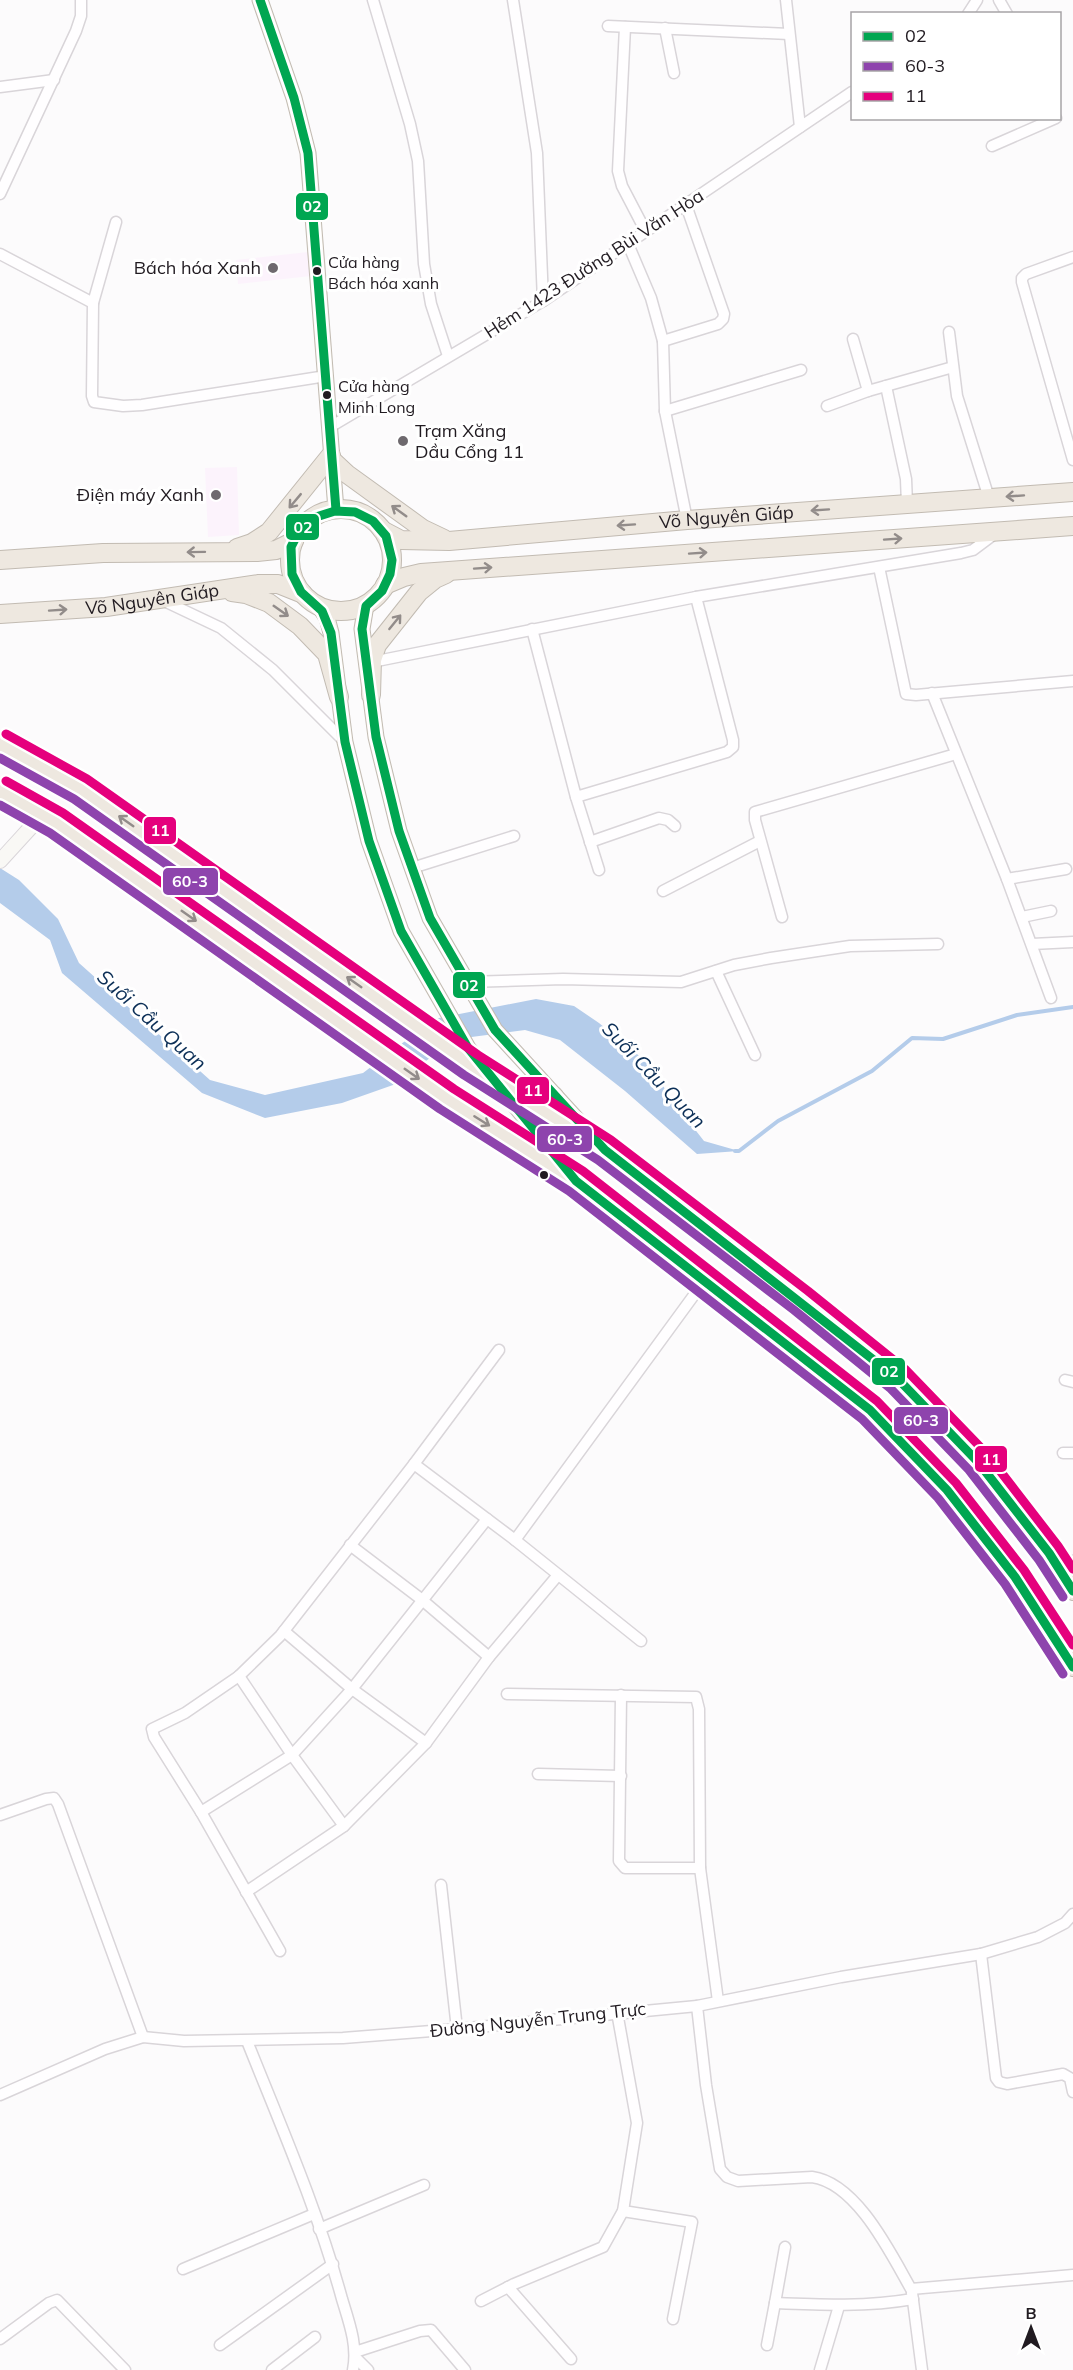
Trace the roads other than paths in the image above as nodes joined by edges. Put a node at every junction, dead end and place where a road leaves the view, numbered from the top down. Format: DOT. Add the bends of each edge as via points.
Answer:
graph roads {
  1 [pos="81,0"];
  2 [pos="260,0"];
  3 [pos="373,0"];
  4 [pos="513,0"];
  5 [pos="786,0"];
  6 [pos="608,26"];
  7 [pos="625,27"];
  8 [pos="665,28"];
  9 [pos="789,34"];
  10 [pos="674,72"];
  11 [pos="54,80"];
  12 [pos="0,87"];
  13 [pos="851,93"];
  14 [pos="1051,120"];
  15 [pos="800,127"];
  16 [pos="992,146"];
  17 [pos="0,194"];
  18 [pos="686,205"];
  19 [pos="116,222"];
  20 [pos="646,232"];
  21 [pos="628,244"];
  22 [pos="0,254"];
  23 [pos="1073,257"];
  24 [pos="543,301"];
  25 [pos="93,303"];
  26 [pos="949,332"];
  27 [pos="853,339"];
  28 [pos="663,341"];
  29 [pos="448,356"];
  30 [pos="952,367"];
  31 [pos="801,370"];
  32 [pos="326,376"];
  33 [pos="886,386"];
  34 [pos="868,392"];
  35 [pos="827,406"];
  36 [pos="666,411"];
  37 [pos="330,427"];
  38 [pos="332,457"];
  39 [pos="1073,460"];
  40 [pos="1073,492"];
  41 [pos="988,498"];
  42 [pos="907,504"];
  43 [pos="336,510"];
  44 [pos="687,520"];
  45 [pos="1073,526"];
  46 [pos="382,530"];
  47 [pos="999,531"];
  48 [pos="294,541"];
  49 [pos="449,541"];
  50 [pos="228,551"];
  51 [pos="0,560"];
  52 [pos="879,567"];
  53 [pos="454,571"];
  54 [pos="385,585"];
  55 [pos="206,592"];
  56 [pos="303,594"];
  57 [pos="696,597"];
  58 [pos="159,599"];
  59 [pos="366,604"];
  60 [pos="319,606"];
  61 [pos="0,614"];
  62 [pos="532,629"];
  63 [pos="372,662"];
  64 [pos="1073,681"];
  65 [pos="932,693"];
  66 [pos="371,694"];
  67 [pos="339,697"];
  68 [pos="345,742"];
  69 [pos="0,744"];
  70 [pos="956,754"];
  71 [pos="0,791"];
  72 [pos="576,797"];
  73 [pos="42,815"];
  74 [pos="675,826"];
  75 [pos="514,836"];
  76 [pos="760,841"];
  77 [pos="590,842"];
  78 [pos="5,857"];
  79 [pos="412,868"];
  80 [pos="1066,869"];
  81 [pos="599,870"];
  82 [pos="1007,879"];
  83 [pos="663,891"];
  84 [pos="1051,911"];
  85 [pos="782,917"];
  86 [pos="1022,917"];
  87 [pos="1073,942"];
  88 [pos="938,944"];
  89 [pos="1032,944"];
  90 [pos="716,971"];
  91 [pos="470,987"];
  92 [pos="1051,998"];
  93 [pos="755,1055"];
  94 [pos="470,1057"];
  95 [pos="494,1079"];
  96 [pos="548,1103"];
  97 [pos="531,1125"];
  98 [pos="517,1143"];
  99 [pos="576,1181"];
  100 [pos="705,1280"];
  101 [pos="500,1350"];
  102 [pos="414,1464"];
  103 [pos="487,1519"];
  104 [pos="515,1540"];
  105 [pos="350,1545"];
  106 [pos="1051,1557"];
  107 [pos="1073,1561"];
  108 [pos="558,1575"];
  109 [pos="1073,1591"];
  110 [pos="421,1599"];
  111 [pos="284,1631"];
  112 [pos="641,1641"];
  113 [pos="489,1657"];
  114 [pos="1073,1667"];
  115 [pos="239,1676"];
  116 [pos="352,1689"];
  117 [pos="507,1694"];
  118 [pos="621,1695"];
  119 [pos="426,1743"];
  120 [pos="292,1755"];
  121 [pos="538,1774"];
  122 [pos="621,1776"];
  123 [pos="201,1812"];
  124 [pos="0,1815"];
  125 [pos="344,1826"];
  126 [pos="700,1868"];
  127 [pos="441,1885"];
  128 [pos="246,1892"];
  129 [pos="1073,1914"];
  130 [pos="279,1951"];
  131 [pos="981,1954"];
  132 [pos="718,2001"];
  133 [pos="697,2006"];
  134 [pos="617,2012"];
  135 [pos="457,2029"];
  136 [pos="143,2037"];
  137 [pos="247,2041"];
  138 [pos="1073,2092"];
  139 [pos="0,2095"];
  140 [pos="424,2185"];
  141 [pos="623,2211"];
  142 [pos="314,2214"];
  143 [pos="319,2229"];
  144 [pos="785,2247"];
  145 [pos="333,2264"];
  146 [pos="183,2269"];
  147 [pos="1073,2275"];
  148 [pos="508,2287"];
  149 [pos="912,2294"];
  150 [pos="481,2301"];
  151 [pos="776,2303"];
  152 [pos="839,2306"];
  153 [pos="673,2319"];
  154 [pos="315,2337"];
  155 [pos="0,2339"];
  156 [pos="220,2345"];
  157 [pos="767,2345"];
  158 [pos="355,2355"];
  159 [pos="571,2359"];
  160 [pos="125,2370"];
  161 [pos="272,2370"];
  162 [pos="353,2370"];
  163 [pos="368,2370"];
  164 [pos="465,2370"];
  165 [pos="820,2370"];
  166 [pos="922,2370"];
  1 -- 11 [label="street" via="76,31"];
  2 -- 32 [label="main road" via="294,98 308,153"];
  3 -- 29 [label="street" via="418,161 424,264 431,304"];
  4 -- 24 [label="street" via="537,153"];
  5 -- 9 [label="street"];
  6 -- 7 [label="street"];
  7 -- 8 [label="street"];
  7 -- 20 [label="street" via="618,171"];
  8 -- 9 [label="street"];
  8 -- 10 [label="street"];
  9 -- 15 [label="street"];
  11 -- 12 [label="street"];
  11 -- 17 [label="street"];
  13 -- 15 [label="street, Hẻm 1423 Đường Bùi Văn Hòa"];
  14 -- 16 [label="street"];
  15 -- 18 [label="street, Hẻm 1423 Đường Bùi Văn Hòa"];
  18 -- 20 [label="street, Hẻm 1423 Đường Bùi Văn Hòa"];
  18 -- 28 [label="street" via="724,314 718,324"];
  19 -- 25 [label="street"];
  20 -- 21 [label="street, Hẻm 1423 Đường Bùi Văn Hòa"];
  21 -- 24 [label="street, Hẻm 1423 Đường Bùi Văn Hòa"];
  21 -- 28 [label="street" via="651,298"];
  22 -- 25 [label="street"];
  23 -- 39 [label="street" via="1022,278"];
  24 -- 29 [label="street, Hẻm 1423 Đường Bùi Văn Hòa"];
  25 -- 32 [label="street" via="94,402 142,405"];
  26 -- 30 [label="street"];
  27 -- 34 [label="street"];
  28 -- 36 [label="street"];
  29 -- 37 [label="street, Hẻm 1423 Đường Bùi Văn Hòa"];
  30 -- 33 [label="street"];
  30 -- 41 [label="street"];
  31 -- 36 [label="street"];
  32 -- 37 [label="main road"];
  33 -- 34 [label="street"];
  33 -- 42 [label="street" via="906,479"];
  34 -- 35 [label="street"];
  36 -- 44 [label="street"];
  37 -- 38 [label="main road"];
  38 -- 43 [label="main road"];
  49 -- 38 [label="highway, one-way" via="423,529 346,474"];
  38 -- 50 [label="highway, one-way" via="269,532"];
  40 -- 41 [label="highway, Võ Nguyên Giáp, one-way"];
  41 -- 42 [label="highway, Võ Nguyên Giáp"];
  42 -- 44 [label="highway, Võ Nguyên Giáp, one-way"];
  43 -- 46 [label="highway" via="353,511"];
  43 -- 48 [label="highway" via="319,514 305,524"];
  44 -- 49 [label="highway, Võ Nguyên Giáp, one-way"];
  45 -- 47 [label="highway, Võ Nguyên Giáp"];
  46 -- 49 [label="highway, Võ Nguyên Giáp" via="401,540"];
  46 -- 54 [label="highway" via="390,545 392,562"];
  47 -- 52 [label="street" via="973,550"];
  53 -- 47 [label="highway, Võ Nguyên Giáp, one-way"];
  48 -- 50 [label="highway" via="276,550"];
  48 -- 56 [label="highway" via="290,568"];
  50 -- 51 [label="highway, one-way"];
  52 -- 57 [label="street"];
  52 -- 65 [label="street" via="904,690 912,695"];
  53 -- 54 [label="highway, Võ Nguyên Giáp" via="421,573"];
  63 -- 53 [label="highway, one-way" via="377,645 419,591"];
  54 -- 59 [label="highway"];
  55 -- 56 [label="highway, Võ Nguyên Giáp" via="279,584"];
  55 -- 58 [label="highway, Võ Nguyên Giáp"];
  55 -- 67 [label="highway, one-way" via="246,594 285,614 327,654"];
  56 -- 60 [label="highway"];
  57 -- 62 [label="street"];
  57 -- 72 [label="street" via="733,747"];
  61 -- 58 [label="highway, Võ Nguyên Giáp, one-way"];
  58 -- 68 [label="street" via="229,634 273,670"];
  59 -- 60 [label="highway" via="334,611"];
  59 -- 66 [label="main road" via="362,628"];
  60 -- 67 [label="main road" via="331,633"];
  62 -- 63 [label="street"];
  62 -- 72 [label="street"];
  63 -- 66 [label="highway"];
  64 -- 65 [label="street"];
  65 -- 70 [label="street"];
  66 -- 79 [label="main road" via="376,737"];
  67 -- 68 [label="main road"];
  68 -- 94 [label="main road" via="369,841 401,931"];
  94 -- 69 [label="highway, one-way" via="402,1016 80,789"];
  70 -- 76 [label="street" via="759,810 755,820"];
  70 -- 82 [label="street"];
  71 -- 73 [label="highway"];
  72 -- 77 [label="street"];
  73 -- 78 [label="street"];
  73 -- 98 [label="highway, one-way" via="447,1099"];
  74 -- 77 [label="street" via="659,818"];
  75 -- 79 [label="street"];
  76 -- 83 [label="street"];
  76 -- 85 [label="street"];
  77 -- 81 [label="street"];
  79 -- 91 [label="main road" via="430,918"];
  80 -- 82 [label="street"];
  82 -- 86 [label="street"];
  84 -- 86 [label="street"];
  86 -- 89 [label="street"];
  87 -- 89 [label="street"];
  88 -- 90 [label="street" via="850,946"];
  89 -- 92 [label="street"];
  90 -- 91 [label="street" via="676,983 563,979"];
  90 -- 93 [label="street"];
  91 -- 96 [label="main road" via="495,1030"];
  94 -- 95 [label="highway"];
  95 -- 96 [label="highway"];
  95 -- 97 [label="main road"];
  96 -- 97 [label="highway"];
  96 -- 106 [label="highway" via="898,1379 978,1462"];
  97 -- 98 [label="highway"];
  97 -- 99 [label="main road"];
  98 -- 99 [label="highway"];
  99 -- 100 [label="highway"];
  100 -- 104 [label="street"];
  100 -- 114 [label="highway" via="870,1410 947,1490 1015,1577"];
  101 -- 102 [label="street"];
  102 -- 103 [label="street"];
  102 -- 105 [label="street"];
  103 -- 104 [label="street"];
  103 -- 110 [label="street"];
  104 -- 108 [label="street"];
  105 -- 110 [label="street"];
  105 -- 111 [label="street"];
  106 -- 107 [label="street"];
  106 -- 109 [label="highway"];
  108 -- 112 [label="street"];
  108 -- 113 [label="street"];
  110 -- 113 [label="street"];
  110 -- 116 [label="street"];
  111 -- 115 [label="street"];
  111 -- 116 [label="street"];
  113 -- 119 [label="street"];
  115 -- 120 [label="street"];
  115 -- 123 [label="street" via="185,1713 152,1729"];
  116 -- 119 [label="street"];
  116 -- 120 [label="street"];
  117 -- 118 [label="street"];
  118 -- 122 [label="street"];
  118 -- 126 [label="street" via="696,1697"];
  119 -- 125 [label="street"];
  120 -- 123 [label="street"];
  120 -- 125 [label="street"];
  121 -- 122 [label="street"];
  122 -- 126 [label="street" via="620,1861 625,1868"];
  123 -- 128 [label="street"];
  124 -- 136 [label="street" via="46,1799 54,1798 58,1804"];
  125 -- 128 [label="street"];
  126 -- 132 [label="street"];
  127 -- 135 [label="street"];
  128 -- 130 [label="street"];
  129 -- 131 [label="street, Đường Nguyễn Trung Trực" via="1038,1938"];
  131 -- 132 [label="street, Đường Nguyễn Trung Trực"];
  131 -- 138 [label="street" via="996,2078 1007,2084 1063,2074 1070,2078"];
  132 -- 133 [label="street, Đường Nguyễn Trung Trực"];
  133 -- 134 [label="street, Đường Nguyễn Trung Trực"];
  133 -- 149 [label="street" via="720,2169 738,2181 813,2177 829,2182 851,2200 879,2233"];
  134 -- 135 [label="street, Đường Nguyễn Trung Trực"];
  134 -- 141 [label="street" via="637,2123"];
  135 -- 137 [label="street, Đường Nguyễn Trung Trực"];
  136 -- 137 [label="street, Đường Nguyễn Trung Trực"];
  136 -- 139 [label="street, Đường Nguyễn Trung Trực" via="105,2049"];
  137 -- 142 [label="street"];
  140 -- 143 [label="street"];
  141 -- 148 [label="street" via="603,2247"];
  141 -- 153 [label="street" via="692,2222"];
  142 -- 143 [label="street"];
  142 -- 146 [label="street"];
  143 -- 145 [label="street"];
  144 -- 151 [label="street"];
  145 -- 156 [label="street"];
  145 -- 158 [label="street"];
  147 -- 149 [label="street"];
  148 -- 150 [label="street"];
  148 -- 159 [label="street"];
  149 -- 152 [label="street" via="885,2304"];
  149 -- 166 [label="street"];
  151 -- 152 [label="street"];
  151 -- 157 [label="street"];
  152 -- 165 [label="street"];
  154 -- 161 [label="street"];
  155 -- 160 [label="street" via="57,2300"];
  158 -- 162 [label="street"];
  158 -- 163 [label="street"];
  158 -- 164 [label="street" via="431,2330"];
}
